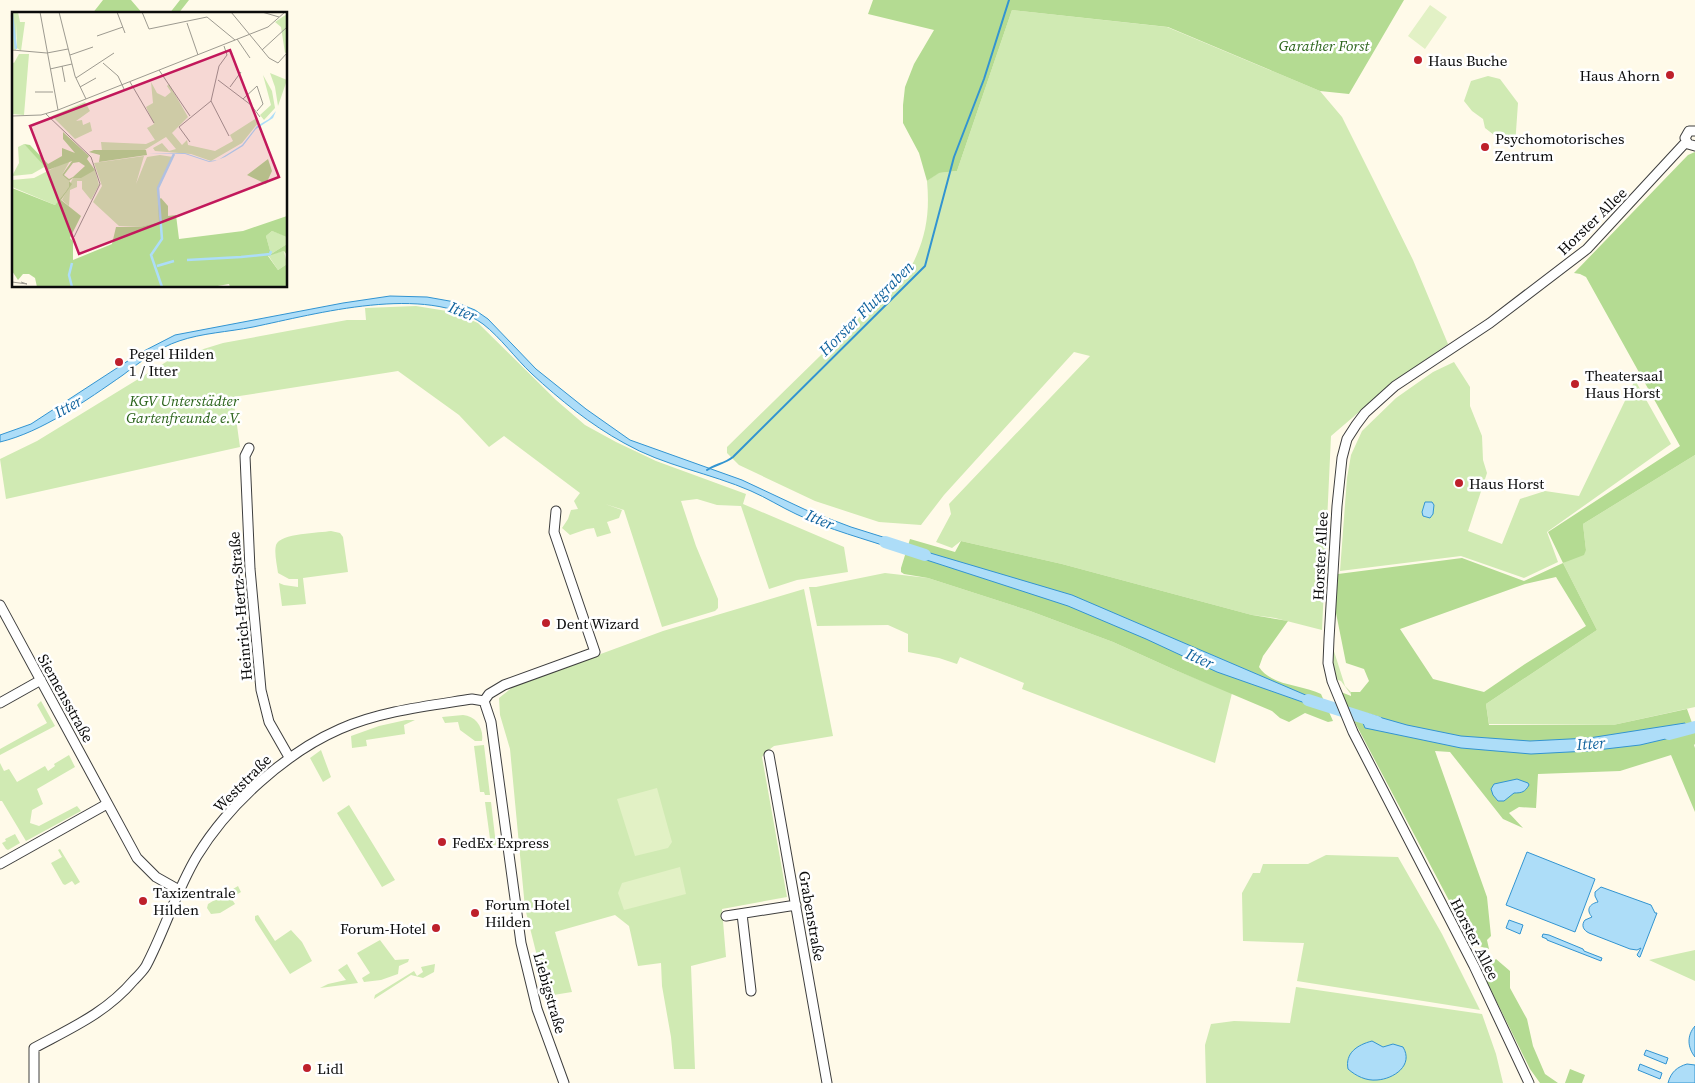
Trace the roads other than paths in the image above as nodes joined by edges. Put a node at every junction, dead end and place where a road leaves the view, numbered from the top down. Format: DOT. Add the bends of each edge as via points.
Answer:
graph roads {
  1 [pos="1695,131"];
  2 [pos="1690,144"];
  3 [pos="249,448"];
  4 [pos="556,511"];
  5 [pos="0,604"];
  6 [pos="41,680"];
  7 [pos="484,701"];
  8 [pos="0,703"];
  9 [pos="769,754"];
  10 [pos="289,758"];
  11 [pos="107,804"];
  12 [pos="0,864"];
  13 [pos="179,890"];
  14 [pos="796,905"];
  15 [pos="742,914"];
  16 [pos="726,916"];
  17 [pos="751,991"];
  18 [pos="34,1083"];
  19 [pos="564,1083"];
  20 [pos="827,1083"];
  21 [pos="1529,1083"];
  1 -- 2 [label="street, Horster Allee" via="1686,133 1685,138"];
  2 -- 21 [label="street, Horster Allee" via="1587,249 1490,324 1396,386 1365,413 1348,439 1342,458 1329,639 1328,663 1332,681 1350,726 1470,958"];
  3 -- 10 [label="street, Heinrich-Hertz-Straße" via="244,456 248,539 261,690 268,722"];
  4 -- 7 [label="street" via="554,532 595,652 504,685 488,694"];
  5 -- 6 [label="street, Siemensstraße"];
  6 -- 8 [label="street"];
  6 -- 11 [label="street, Siemensstraße"];
  7 -- 10 [label="street, Weststraße" via="472,699 396,711 340,729"];
  7 -- 19 [label="street, Liebigstraße" via="491,722 521,942 537,1009"];
  9 -- 14 [label="street, Grabenstraße"];
  10 -- 13 [label="street, Weststraße" via="228,814 198,855"];
  11 -- 12 [label="street"];
  11 -- 13 [label="street, Siemensstraße" via="137,858 156,877"];
  13 -- 18 [label="street, Weststraße" via="145,968 126,989 99,1013 34,1048"];
  14 -- 15 [label="street"];
  14 -- 20 [label="street, Grabenstraße"];
  15 -- 16 [label="street"];
  15 -- 17 [label="street"];
}
